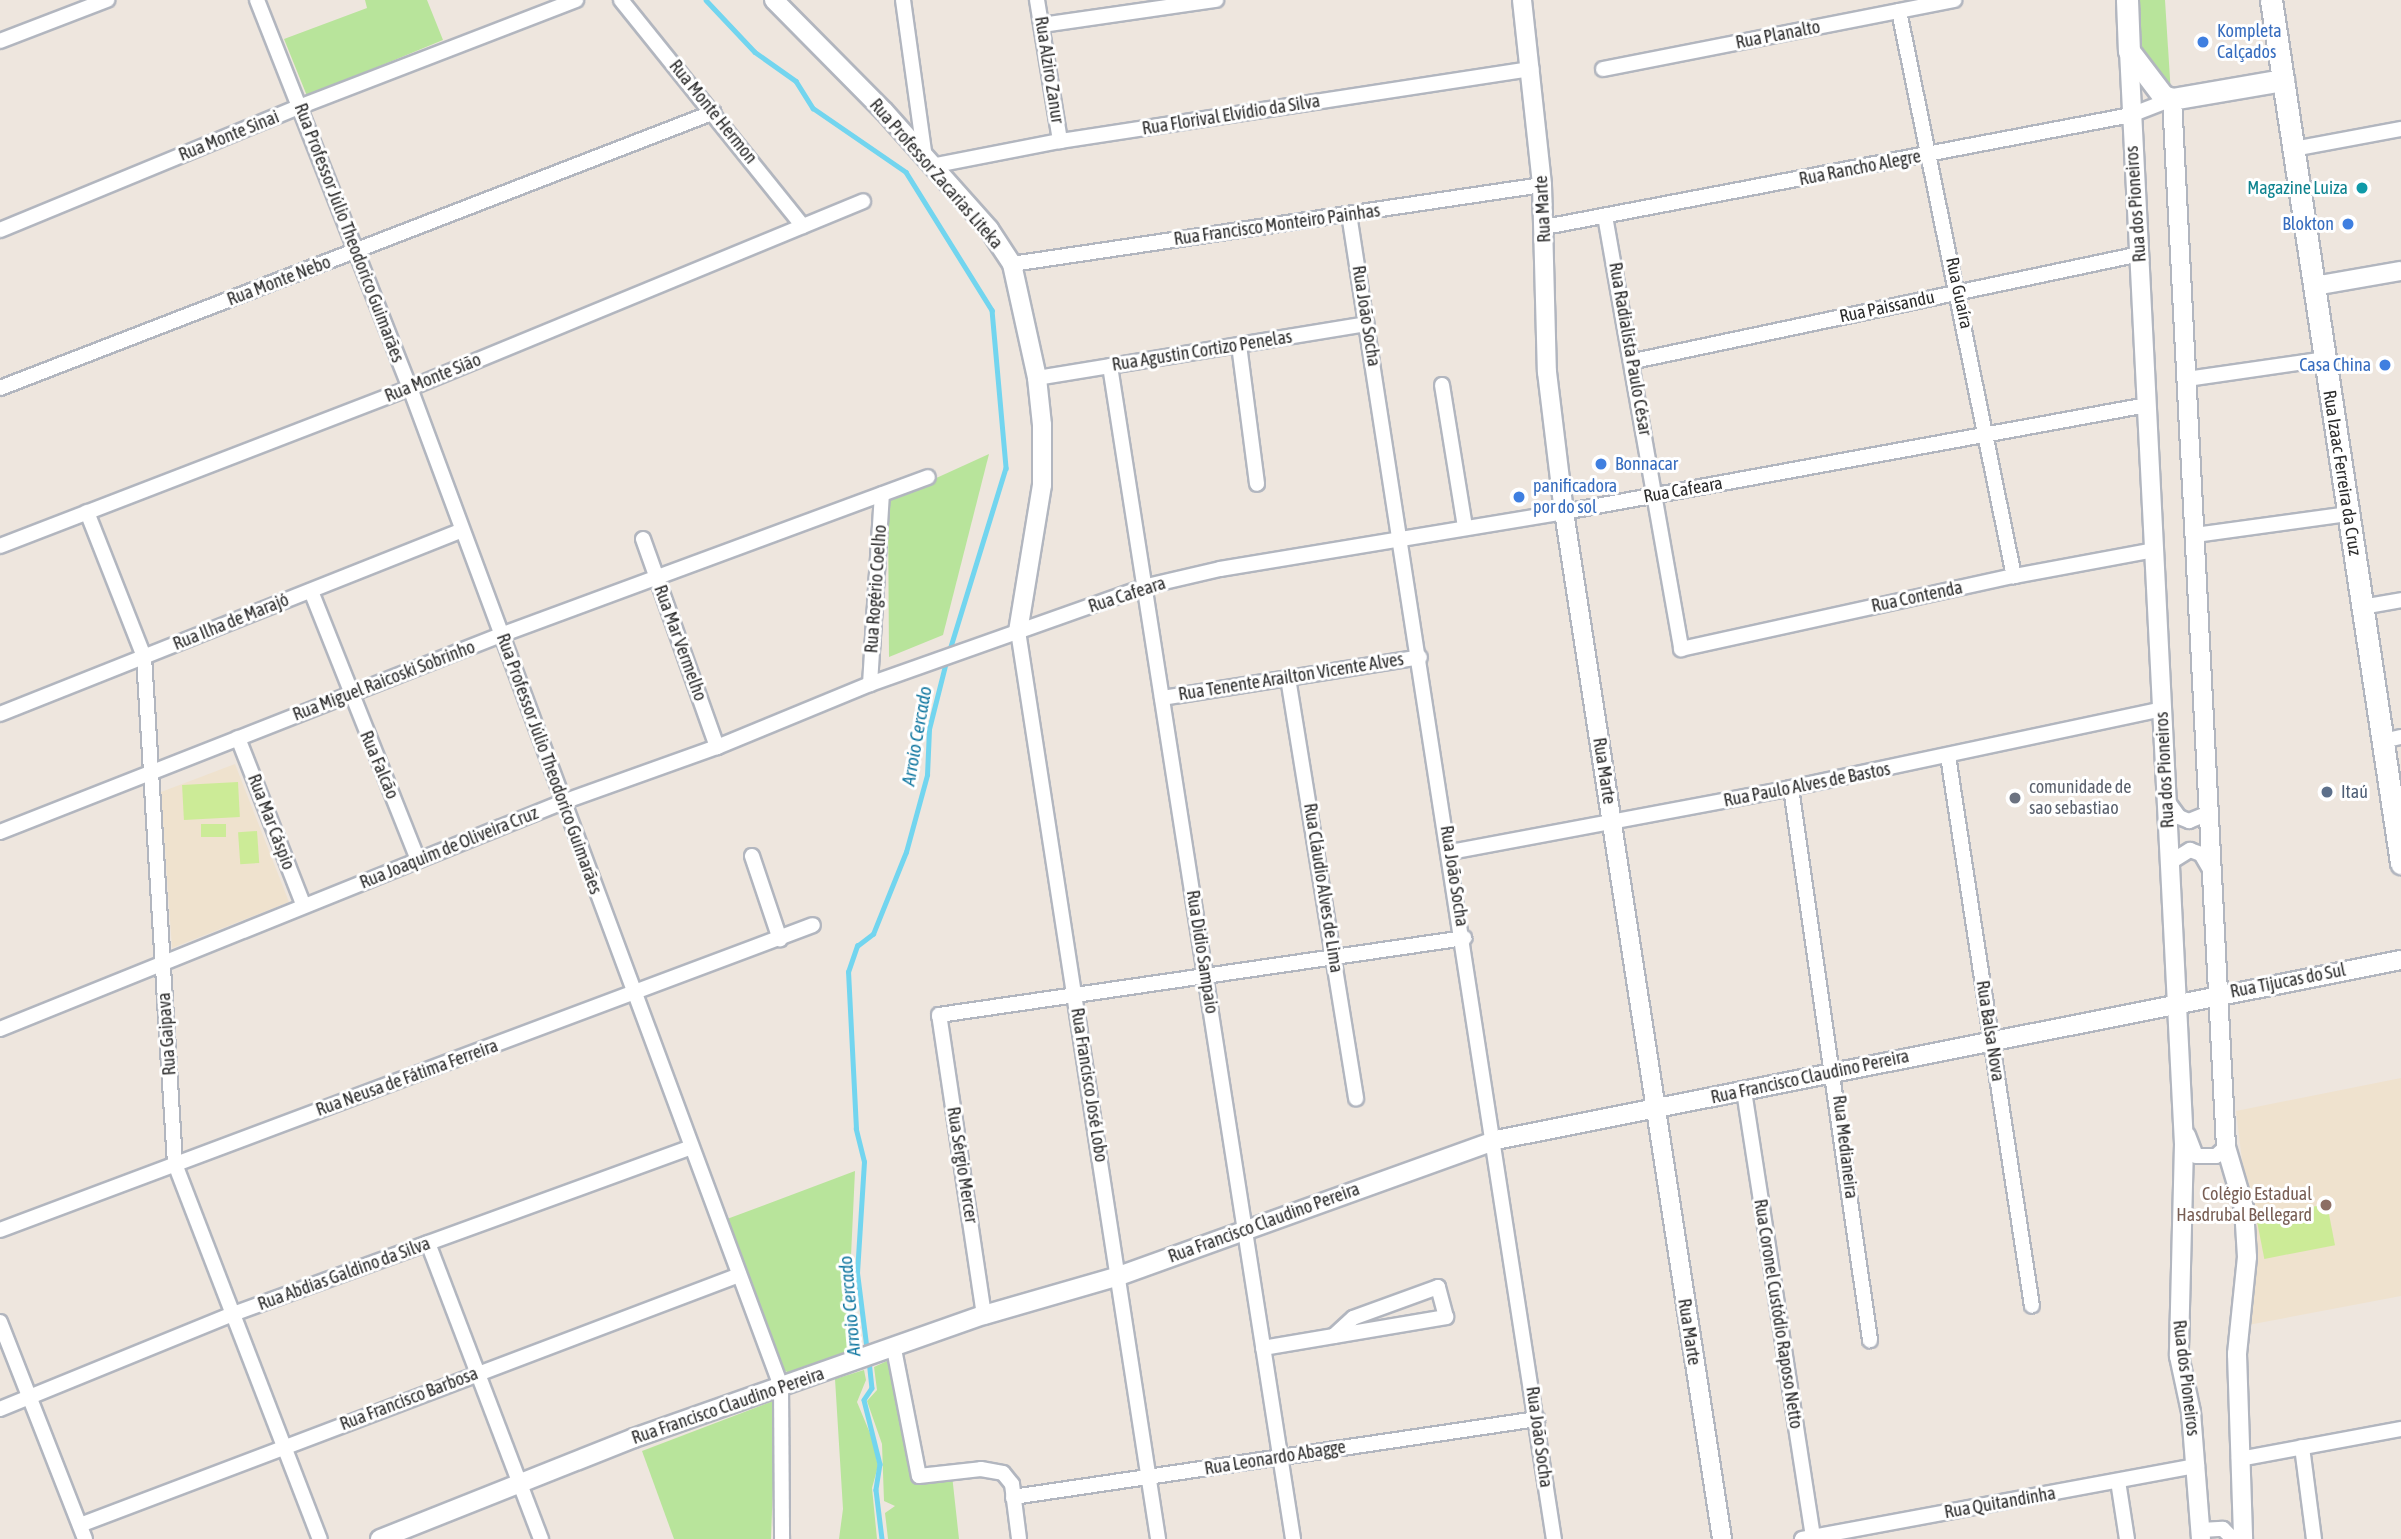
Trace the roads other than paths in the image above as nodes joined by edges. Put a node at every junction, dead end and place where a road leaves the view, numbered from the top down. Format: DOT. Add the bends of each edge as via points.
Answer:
graph roads {
  1 [pos="107,0"];
  2 [pos="257,0"];
  3 [pos="576,0"];
  4 [pos="621,0"];
  5 [pos="774,0"];
  6 [pos="903,0"];
  7 [pos="1038,0"];
  8 [pos="1216,0"];
  9 [pos="1522,0"];
  10 [pos="1954,0"];
  11 [pos="2127,0"];
  12 [pos="2275,1"];
  13 [pos="1899,11"];
  14 [pos="1041,25"];
  15 [pos="0,41"];
  16 [pos="2129,51"];
  17 [pos="1532,69"];
  18 [pos="1603,69"];
  19 [pos="2283,80"];
  20 [pos="2172,99"];
  21 [pos="299,107"];
  22 [pos="714,112"];
  23 [pos="2131,115"];
  24 [pos="2401,130"];
  25 [pos="1060,141"];
  26 [pos="2293,149"];
  27 [pos="1927,155"];
  28 [pos="928,162"];
  29 [pos="1542,186"];
  30 [pos="863,201"];
  31 [pos="1349,214"];
  32 [pos="1605,216"];
  33 [pos="803,226"];
  34 [pos="1545,227"];
  35 [pos="0,230"];
  36 [pos="356,252"];
  37 [pos="2140,254"];
  38 [pos="1012,264"];
  39 [pos="2401,271"];
  40 [pos="2314,286"];
  41 [pos="1959,292"];
  42 [pos="1367,324"];
  43 [pos="1238,345"];
  44 [pos="2325,359"];
  45 [pos="1634,361"];
  46 [pos="1110,366"];
  47 [pos="1037,378"];
  48 [pos="2187,380"];
  49 [pos="1442,385"];
  50 [pos="0,388"];
  51 [pos="410,388"];
  52 [pos="2147,405"];
  53 [pos="1988,435"];
  54 [pos="928,477"];
  55 [pos="1257,484"];
  56 [pos="882,494"];
  57 [pos="1655,495"];
  58 [pos="87,512"];
  59 [pos="1564,512"];
  60 [pos="2348,514"];
  61 [pos="1465,527"];
  62 [pos="462,530"];
  63 [pos="2195,535"];
  64 [pos="1401,538"];
  65 [pos="643,539"];
  66 [pos="0,546"];
  67 [pos="2154,550"];
  68 [pos="656,576"];
  69 [pos="2014,576"];
  70 [pos="1147,586"];
  71 [pos="311,591"];
  72 [pos="2401,600"];
  73 [pos="2362,607"];
  74 [pos="1018,631"];
  75 [pos="501,635"];
  76 [pos="1681,649"];
  77 [pos="144,657"];
  78 [pos="1420,657"];
  79 [pos="1288,678"];
  80 [pos="870,684"];
  81 [pos="349,694"];
  82 [pos="1162,698"];
  83 [pos="2162,709"];
  84 [pos="0,714"];
  85 [pos="238,738"];
  86 [pos="2392,739"];
  87 [pos="717,747"];
  88 [pos="1948,756"];
  89 [pos="151,773"];
  90 [pos="1791,788"];
  91 [pos="2166,798"];
  92 [pos="563,802"];
  93 [pos="2209,813"];
  94 [pos="1612,823"];
  95 [pos="0,832"];
  96 [pos="1450,852"];
  97 [pos="752,856"];
  98 [pos="418,860"];
  99 [pos="2169,863"];
  100 [pos="2401,863"];
  101 [pos="2212,876"];
  102 [pos="304,906"];
  103 [pos="813,925"];
  104 [pos="1464,937"];
  105 [pos="780,939"];
  106 [pos="1335,956"];
  107 [pos="2401,960"];
  108 [pos="162,963"];
  109 [pos="1205,975"];
  110 [pos="2218,994"];
  111 [pos="635,995"];
  112 [pos="1075,995"];
  113 [pos="2176,1003"];
  114 [pos="0,1029"];
  115 [pos="1991,1039"];
  116 [pos="1835,1072"];
  117 [pos="2180,1089"];
  118 [pos="1744,1091"];
  119 [pos="1356,1099"];
  120 [pos="1654,1109"];
  121 [pos="1496,1140"];
  122 [pos="691,1147"];
  123 [pos="2226,1147"];
  124 [pos="175,1164"];
  125 [pos="0,1230"];
  126 [pos="1245,1230"];
  127 [pos="428,1243"];
  128 [pos="739,1275"];
  129 [pos="1119,1276"];
  130 [pos="2032,1306"];
  131 [pos="233,1314"];
  132 [pos="984,1315"];
  133 [pos="0,1322"];
  134 [pos="1334,1336"];
  135 [pos="1870,1340"];
  136 [pos="1263,1348"];
  137 [pos="889,1351"];
  138 [pos="478,1373"];
  139 [pos="781,1386"];
  140 [pos="30,1398"];
  141 [pos="0,1409"];
  142 [pos="1537,1419"];
  143 [pos="2401,1429"];
  144 [pos="284,1446"];
  145 [pos="2302,1447"];
  146 [pos="1280,1458"];
  147 [pos="2239,1459"];
  148 [pos="2197,1466"];
  149 [pos="1149,1477"];
  150 [pos="2118,1481"];
  151 [pos="520,1483"];
  152 [pos="1013,1497"];
  153 [pos="80,1525"];
  154 [pos="2201,1534"];
  155 [pos="1835,1536"];
  156 [pos="1807,1538"];
  157 [pos="85,1539"];
  158 [pos="320,1539"];
  159 [pos="380,1539"];
  160 [pos="541,1539"];
  161 [pos="782,1539"];
  162 [pos="1019,1539"];
  163 [pos="1158,1539"];
  164 [pos="1293,1539"];
  165 [pos="1554,1539"];
  166 [pos="1722,1539"];
  167 [pos="2127,1539"];
  168 [pos="2233,1539"];
  169 [pos="2243,1539"];
  170 [pos="2314,1539"];
  1 -- 15 [label="street"];
  2 -- 21 [label="street, Rua Professor Júlio Theodorico Guimarães"];
  3 -- 21 [label="street, Rua Monte Sinai"];
  4 -- 22 [label="street, Rua Monte Hermon"];
  5 -- 28 [label="street, Rua Professor Zacarias Liteka"];
  6 -- 28 [label="street"];
  7 -- 14 [label="street, Rua Alziro Zanur"];
  8 -- 14 [label="street"];
  9 -- 17 [label="street, Rua Marte"];
  10 -- 13 [label="street, Rua Planalto"];
  11 -- 16 [label="main road, Rua dos Pioneiros"];
  12 -- 19 [label="main road, Rua Izaac Ferreira da Cruz"];
  13 -- 18 [label="street, Rua Planalto"];
  13 -- 27 [label="street, Rua Guaíra"];
  14 -- 25 [label="street, Rua Alziro Zanur"];
  16 -- 20 [label="main road" via="2154,88"];
  16 -- 23 [label="street, Rua dos Pioneiros"];
  17 -- 25 [label="street, Rua Florival Elvídio da Silva"];
  17 -- 29 [label="street, Rua Marte"];
  19 -- 20 [label="main road, Rua Rancho Alegre"];
  19 -- 26 [label="main road, Rua Izaac Ferreira da Cruz"];
  20 -- 23 [label="street, Rua Rancho Alegre"];
  20 -- 48 [label="street"];
  21 -- 35 [label="street, Rua Monte Sinai"];
  21 -- 36 [label="street, Rua Professor Júlio Theodorico Guimarães"];
  22 -- 33 [label="street, Rua Monte Hermon"];
  22 -- 36 [label="street, Rua Monte Nebo"];
  23 -- 27 [label="street, Rua Rancho Alegre"];
  23 -- 37 [label="street, Rua dos Pioneiros"];
  24 -- 26 [label="street"];
  25 -- 28 [label="street, Rua Florival Elvídio da Silva"];
  26 -- 40 [label="main road, Rua Izaac Ferreira da Cruz"];
  27 -- 32 [label="street, Rua Rancho Alegre"];
  27 -- 41 [label="street, Rua Guaíra"];
  28 -- 38 [label="street, Rua Professor Zacarias Liteka" via="989,229"];
  29 -- 31 [label="street, Rua Francisco Monteiro Painhas"];
  29 -- 34 [label="street, Rua Marte"];
  30 -- 33 [label="street, Rua Monte Sião"];
  31 -- 38 [label="street, Rua Francisco Monteiro Painhas"];
  31 -- 42 [label="street, Rua João Socha"];
  32 -- 34 [label="street, Rua Rancho Alegre"];
  32 -- 45 [label="street, Rua Radialista Paulo César"];
  33 -- 51 [label="street, Rua Monte Sião"];
  34 -- 59 [label="street, Rua Marte" via="1547,372"];
  36 -- 50 [label="street, Rua Monte Nebo"];
  36 -- 51 [label="street, Rua Professor Júlio Theodorico Guimarães"];
  37 -- 41 [label="street, Rua Paissandu"];
  37 -- 52 [label="street, Rua dos Pioneiros"];
  38 -- 47 [label="street, Rua Professor Zacarias Liteka"];
  39 -- 40 [label="street"];
  40 -- 44 [label="main road, Rua Izaac Ferreira da Cruz"];
  41 -- 45 [label="street, Rua Paissandu"];
  41 -- 53 [label="street, Rua Guaíra"];
  42 -- 43 [label="street, Rua Agustin Cortizo Penelas"];
  42 -- 64 [label="street, Rua João Socha"];
  43 -- 46 [label="street, Rua Agustin Cortizo Penelas"];
  43 -- 55 [label="street"];
  44 -- 48 [label="street"];
  44 -- 60 [label="main road, Rua Izaac Ferreira da Cruz"];
  45 -- 57 [label="street, Rua Radialista Paulo César"];
  46 -- 47 [label="street, Rua Agustin Cortizo Penelas"];
  46 -- 70 [label="street, Rua Didio Sampaio"];
  47 -- 74 [label="street, Rua Professor Zacarias Liteka" via="1042,485"];
  48 -- 63 [label="street"];
  49 -- 61 [label="street"];
  51 -- 58 [label="street, Rua Monte Sião"];
  51 -- 62 [label="street, Rua Professor Júlio Theodorico Guimarães"];
  52 -- 53 [label="street, Rua Cafeara"];
  52 -- 67 [label="street, Rua dos Pioneiros"];
  53 -- 57 [label="street, Rua Cafeara"];
  53 -- 69 [label="street, Rua Guaíra"];
  54 -- 56 [label="street, Rua Miguel Raicoski Sobrinho"];
  56 -- 68 [label="street, Rua Miguel Raicoski Sobrinho"];
  56 -- 80 [label="street, Rua Rogério Coelho"];
  57 -- 59 [label="street, Rua Cafeara"];
  57 -- 76 [label="street, Rua Radialista Paulo César"];
  58 -- 66 [label="street, Rua Monte Sião"];
  58 -- 77 [label="street, Rua Gaipava"];
  59 -- 61 [label="street, Rua Cafeara"];
  59 -- 94 [label="street, Rua Marte"];
  60 -- 63 [label="street"];
  60 -- 73 [label="main road, Rua Izaac Ferreira da Cruz"];
  61 -- 64 [label="street, Rua Cafeara"];
  62 -- 71 [label="street, Rua Ilha de Marajó"];
  62 -- 75 [label="street, Rua Professor Júlio Theodorico Guimarães"];
  63 -- 93 [label="street"];
  64 -- 70 [label="street, Rua Cafeara"];
  64 -- 78 [label="street, Rua João Socha"];
  65 -- 68 [label="street, Rua Mar Vermelho"];
  67 -- 69 [label="street, Rua Contenda"];
  67 -- 83 [label="street, Rua dos Pioneiros"];
  68 -- 75 [label="street, Rua Miguel Raicoski Sobrinho"];
  68 -- 87 [label="street, Rua Mar Vermelho"];
  69 -- 76 [label="street, Rua Contenda"];
  70 -- 74 [label="street, Rua Cafeara"];
  70 -- 82 [label="street, Rua Didio Sampaio"];
  71 -- 77 [label="street, Rua Ilha de Marajó"];
  71 -- 81 [label="street, Rua Falcão"];
  72 -- 73 [label="street"];
  73 -- 86 [label="main road, Rua Izaac Ferreira da Cruz"];
  74 -- 80 [label="street, Rua Joaquim de Oliveira Cruz"];
  74 -- 112 [label="street, Rua Francisco José Lobo"];
  75 -- 81 [label="street, Rua Miguel Raicoski Sobrinho"];
  75 -- 92 [label="street, Rua Professor Júlio Theodorico Guimarães"];
  77 -- 84 [label="street, Rua Ilha de Marajó"];
  77 -- 89 [label="street, Rua Gaipava"];
  78 -- 79 [label="street, Rua Tenente Arailton Vicente Alves"];
  78 -- 96 [label="street, Rua João Socha"];
  79 -- 82 [label="street, Rua Tenente Arailton Vicente Alves"];
  79 -- 106 [label="street, Rua Cláudio Alves de Lima"];
  80 -- 87 [label="street, Rua Joaquim de Oliveira Cruz"];
  81 -- 85 [label="street, Rua Miguel Raicoski Sobrinho"];
  81 -- 98 [label="street, Rua Falcão"];
  82 -- 109 [label="street, Rua Didio Sampaio"];
  83 -- 88 [label="street, Rua Paulo Alves de Bastos"];
  83 -- 91 [label="street, Rua dos Pioneiros"];
  85 -- 89 [label="street, Rua Miguel Raicoski Sobrinho"];
  85 -- 102 [label="street, Rua Mar Cáspio"];
  86 -- 100 [label="main road, Rua Izaac Ferreira da Cruz"];
  87 -- 92 [label="street, Rua Joaquim de Oliveira Cruz"];
  88 -- 90 [label="street, Rua Paulo Alves de Bastos"];
  88 -- 115 [label="street, Rua Balsa Nova"];
  89 -- 95 [label="street, Rua Miguel Raicoski Sobrinho"];
  89 -- 108 [label="street, Rua Gaipava"];
  90 -- 94 [label="street, Rua Paulo Alves de Bastos"];
  90 -- 116 [label="street, Rua Medianeira"];
  91 -- 93 [label="street" via="2179,817 2189,821"];
  91 -- 99 [label="street, Rua dos Pioneiros"];
  92 -- 98 [label="street, Rua Joaquim de Oliveira Cruz"];
  92 -- 111 [label="street, Rua Professor Júlio Theodorico Guimarães"];
  93 -- 101 [label="street"];
  94 -- 96 [label="street, Rua Paulo Alves de Bastos"];
  94 -- 120 [label="street, Rua Marte"];
  96 -- 104 [label="street, Rua João Socha"];
  97 -- 105 [label="street"];
  98 -- 102 [label="street, Rua Joaquim de Oliveira Cruz"];
  99 -- 101 [label="street" via="2190,850 2202,854"];
  99 -- 113 [label="street, Rua dos Pioneiros"];
  101 -- 110 [label="street"];
  102 -- 108 [label="street, Rua Joaquim de Oliveira Cruz"];
  103 -- 105 [label="street, Rua Neusa de Fátima Ferreira"];
  104 -- 106 [label="street"];
  104 -- 121 [label="street, Rua João Socha"];
  105 -- 111 [label="street, Rua Neusa de Fátima Ferreira"];
  106 -- 109 [label="street"];
  106 -- 119 [label="street, Rua Cláudio Alves de Lima"];
  107 -- 110 [label="street, Rua Tijucas do Sul"];
  108 -- 114 [label="street, Rua Joaquim de Oliveira Cruz"];
  108 -- 124 [label="street, Rua Gaipava"];
  109 -- 112 [label="street"];
  109 -- 126 [label="street, Rua Didio Sampaio"];
  110 -- 113 [label="street, Rua Tijucas do Sul"];
  110 -- 123 [label="street"];
  111 -- 122 [label="street, Rua Professor Júlio Theodorico Guimarães"];
  111 -- 124 [label="street, Rua Neusa de Fátima Ferreira"];
  112 -- 129 [label="street, Rua Francisco José Lobo"];
  112 -- 132 [label="street, Rua Sérgio Mercer" via="939,1015"];
  113 -- 115 [label="street, Rua Francisco Claudino Pereira"];
  113 -- 117 [label="street, Rua dos Pioneiros"];
  115 -- 116 [label="street, Rua Francisco Claudino Pereira"];
  115 -- 130 [label="street, Rua Balsa Nova"];
  116 -- 118 [label="street, Rua Francisco Claudino Pereira"];
  116 -- 135 [label="street, Rua Medianeira"];
  117 -- 123 [label="street" via="2190,1149 2206,1158"];
  117 -- 148 [label="street, Rua dos Pioneiros" via="2184,1158 2178,1319"];
  118 -- 120 [label="street, Rua Francisco Claudino Pereira"];
  118 -- 156 [label="street, Rua Coronel Custódio Raposo Netto"];
  120 -- 121 [label="street, Rua Francisco Claudino Pereira"];
  120 -- 166 [label="street, Rua Marte"];
  121 -- 126 [label="street, Rua Francisco Claudino Pereira"];
  121 -- 142 [label="street, Rua João Socha"];
  122 -- 127 [label="street, Rua Abdias Galdino da Silva"];
  122 -- 128 [label="street, Rua Professor Júlio Theodorico Guimarães"];
  123 -- 147 [label="street" via="2244,1208 2247,1258 2237,1354"];
  124 -- 125 [label="street, Rua Neusa de Fátima Ferreira"];
  124 -- 131 [label="street, Rua Gaipava"];
  126 -- 129 [label="street, Rua Francisco Claudino Pereira"];
  126 -- 136 [label="street, Rua Didio Sampaio"];
  127 -- 131 [label="street, Rua Abdias Galdino da Silva"];
  127 -- 138 [label="street"];
  128 -- 138 [label="street, Rua Francisco Barbosa"];
  128 -- 139 [label="street, Rua Professor Júlio Theodorico Guimarães"];
  129 -- 132 [label="street, Rua Francisco Claudino Pereira"];
  129 -- 149 [label="street, Rua Francisco José Lobo"];
  131 -- 140 [label="street, Rua Abdias Galdino da Silva"];
  131 -- 144 [label="street, Rua Gaipava"];
  132 -- 137 [label="street, Rua Francisco Claudino Pereira"];
  133 -- 140 [label="street"];
  134 -- 134 [label="street" via="1446,1317 1438,1287 1353,1318"];
  134 -- 136 [label="street"];
  136 -- 146 [label="street, Rua Didio Sampaio"];
  137 -- 139 [label="street, Rua Francisco Claudino Pereira"];
  137 -- 152 [label="street" via="919,1476 990,1469 1003,1473 1012,1484"];
  138 -- 144 [label="street, Rua Francisco Barbosa"];
  138 -- 151 [label="street"];
  139 -- 151 [label="street, Rua Francisco Claudino Pereira"];
  139 -- 161 [label="street, Rua Professor Júlio Theodorico Guimarães"];
  140 -- 141 [label="street, Rua Abdias Galdino da Silva"];
  140 -- 153 [label="street"];
  142 -- 146 [label="street, Rua Leonardo Abagge"];
  142 -- 165 [label="street, Rua João Socha"];
  143 -- 145 [label="street"];
  144 -- 153 [label="street, Rua Francisco Barbosa"];
  144 -- 158 [label="street, Rua Gaipava"];
  145 -- 147 [label="street"];
  145 -- 170 [label="street"];
  146 -- 149 [label="street, Rua Leonardo Abagge"];
  146 -- 164 [label="street, Rua Didio Sampaio"];
  147 -- 169 [label="street"];
  148 -- 150 [label="street, Rua Quitandinha"];
  148 -- 154 [label="street, Rua dos Pioneiros"];
  149 -- 152 [label="street, Rua Leonardo Abagge"];
  149 -- 163 [label="street, Rua Francisco José Lobo"];
  150 -- 155 [label="street, Rua Quitandinha"];
  150 -- 167 [label="street"];
  151 -- 159 [label="street, Rua Francisco Claudino Pereira"];
  151 -- 160 [label="street"];
  152 -- 162 [label="street"];
  153 -- 157 [label="street"];
  154 -- 168 [label="street" via="2222,1529"];
  155 -- 156 [label="street, Rua Quitandinha"];
}
